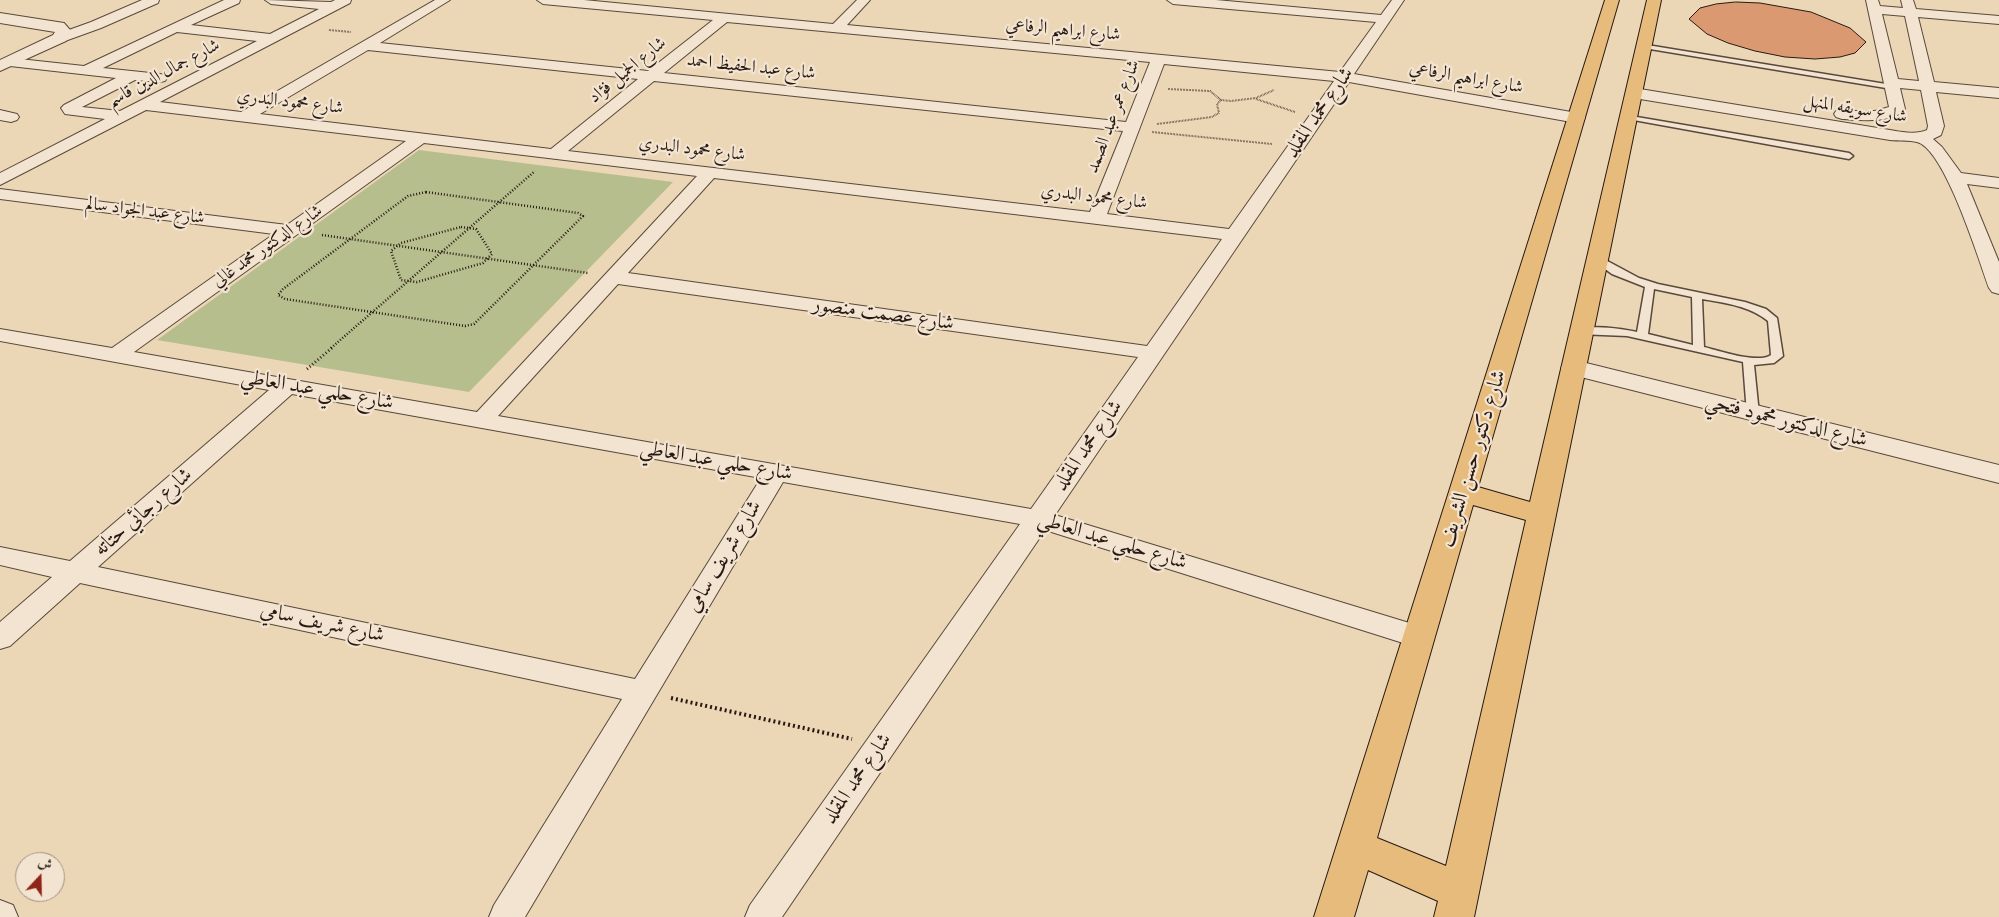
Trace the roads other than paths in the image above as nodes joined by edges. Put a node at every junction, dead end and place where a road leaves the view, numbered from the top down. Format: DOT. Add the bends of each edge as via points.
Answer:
graph roads {
  1 [pos="153,0"];
  2 [pos="234,0"];
  3 [pos="271,0"];
  4 [pos="444,0"];
  5 [pos="543,0"];
  6 [pos="864,0"];
  7 [pos="1173,0"];
  8 [pos="1612,0"];
  9 [pos="1654,0"];
  10 [pos="339,3"];
  11 [pos="609,3"];
  12 [pos="1392,9"];
  13 [pos="1874,10"];
  14 [pos="1910,12"];
  15 [pos="725,17"];
  16 [pos="0,18"];
  17 [pos="1999,20"];
  18 [pos="176,28"];
  19 [pos="836,28"];
  20 [pos="1999,30"];
  21 [pos="60,38"];
  22 [pos="271,38"];
  23 [pos="366,46"];
  24 [pos="1644,46"];
  25 [pos="1159,59"];
  26 [pos="5,64"];
  27 [pos="86,70"];
  28 [pos="133,75"];
  29 [pos="651,76"];
  30 [pos="1345,77"];
  31 [pos="160,78"];
  32 [pos="1674,85"];
  33 [pos="1892,88"];
  34 [pos="1639,92"];
  35 [pos="1928,92"];
  36 [pos="1999,93"];
  37 [pos="1999,104"];
  38 [pos="144,105"];
  39 [pos="122,116"];
  40 [pos="244,117"];
  41 [pos="1576,118"];
  42 [pos="1132,128"];
  43 [pos="1922,137"];
  44 [pos="421,138"];
  45 [pos="554,154"];
  46 [pos="1849,156"];
  47 [pos="709,173"];
  48 [pos="1956,178"];
  49 [pos="0,180"];
  50 [pos="1999,183"];
  51 [pos="0,194"];
  52 [pos="1096,219"];
  53 [pos="290,231"];
  54 [pos="1236,235"];
  55 [pos="1598,260"];
  56 [pos="613,277"];
  57 [pos="1650,285"];
  58 [pos="1999,288"];
  59 [pos="1697,296"];
  60 [pos="1582,332"];
  61 [pos="0,335"];
  62 [pos="1642,336"];
  63 [pos="1700,349"];
  64 [pos="1154,353"];
  65 [pos="115,356"];
  66 [pos="1748,360"];
  67 [pos="1574,368"];
  68 [pos="287,386"];
  69 [pos="1753,414"];
  70 [pos="481,421"];
  71 [pos="776,473"];
  72 [pos="1999,474"];
  73 [pos="1464,493"];
  74 [pos="1542,515"];
  75 [pos="1039,519"];
  76 [pos="0,556"];
  77 [pos="76,572"];
  78 [pos="1419,637"];
  79 [pos="0,638"];
  80 [pos="643,692"];
  81 [pos="1355,847"];
  82 [pos="1457,904"];
  83 [pos="506,917"];
  84 [pos="762,917"];
  85 [pos="1334,917"];
  1 -- 21 [label="street"];
  2 -- 18 [label="street"];
  3 -- 10 [label="street"];
  4 -- 23 [label="street"];
  5 -- 11 [label="street, شارع ابراهيم الرفاعي"];
  6 -- 19 [label="street"];
  7 -- 12 [label="street"];
  8 -- 41 [label="main road, شارع دكتور حسن الشريف"];
  9 -- 24 [label="main road"];
  10 -- 22 [label="street, شارع جمال الدين قاسم"];
  11 -- 15 [label="street, شارع ابراهيم الرفاعي"];
  12 -- 30 [label="street, شارع محمد المقلد"];
  13 -- 14 [label="street"];
  13 -- 33 [label="street, شارع سويقه المنهل"];
  14 -- 17 [label="street"];
  14 -- 20 [label="street"];
  14 -- 35 [label="street, شارع سويقه المنهل"];
  15 -- 19 [label="street, شارع ابراهيم الرفاعي"];
  15 -- 29 [label="street, شارع الجميل فؤاد"];
  16 -- 21 [label="street" via="58,26 63,31"];
  18 -- 22 [label="street"];
  18 -- 27 [label="street"];
  19 -- 25 [label="street, شارع ابراهيم الرفاعي"];
  21 -- 26 [label="street"];
  22 -- 38 [label="street, شارع جمال الدين قاسم"];
  23 -- 29 [label="street, شارع عبد الحفيظ احمد"];
  23 -- 40 [label="street"];
  24 -- 33 [label="lane"];
  24 -- 34 [label="main road"];
  25 -- 30 [label="street, شارع ابراهيم الرفاعي"];
  25 -- 42 [label="street, شارع عمر عبد الصمد"];
  26 -- 27 [label="street"];
  27 -- 28 [label="street"];
  28 -- 31 [label="street"];
  28 -- 39 [label="street" via="69,108"];
  29 -- 42 [label="street, شارع عبد الحفيظ احمد"];
  29 -- 45 [label="street, شارع الجميل فؤاد"];
  30 -- 41 [label="street, شارع ابراهيم الرفاعي"];
  30 -- 54 [label="street, شارع محمد المقلد"];
  32 -- 33 [label="street, شارع سويقه المنهل" via="1857,116 1884,114 1897,109"];
  33 -- 35 [label="street"];
  34 -- 43 [label="street, شارع سويقه المنهل" via="1890,135"];
  34 -- 46 [label="lane"];
  34 -- 55 [label="main road"];
  35 -- 36 [label="street"];
  35 -- 37 [label="street"];
  35 -- 43 [label="street, شارع سويقه المنهل" via="1936,129 1931,135"];
  38 -- 39 [label="street, شارع جمال الدين قاسم"];
  38 -- 40 [label="street, شارع محمود البدري"];
  39 -- 49 [label="street, شارع جمال الدين قاسم"];
  40 -- 44 [label="street, شارع محمود البدري"];
  41 -- 73 [label="main road, شارع دكتور حسن الشريف"];
  42 -- 52 [label="street, شارع عمر عبد الصمد"];
  43 -- 48 [label="street" via="1934,146"];
  44 -- 45 [label="street, شارع محمود البدري"];
  44 -- 53 [label="street, شارع الدكتور محمد غالي"];
  45 -- 47 [label="street, شارع محمود البدري"];
  47 -- 52 [label="street, شارع محمود البدري"];
  47 -- 56 [label="street"];
  48 -- 50 [label="street"];
  48 -- 58 [label="street"];
  51 -- 53 [label="street, شارع عبد الجواد سالم"];
  52 -- 54 [label="street, شارع محمود البدري"];
  53 -- 65 [label="street, شارع الدكتور محمد غالي"];
  54 -- 64 [label="street, شارع محمد المقلد"];
  55 -- 57 [label="lane" via="1626,277"];
  55 -- 60 [label="main road"];
  56 -- 64 [label="street, شارع عصمت منصور"];
  56 -- 70 [label="street"];
  57 -- 59 [label="lane"];
  57 -- 62 [label="lane"];
  59 -- 63 [label="lane"];
  59 -- 66 [label="lane" via="1753,307 1773,320 1777,356 1764,362"];
  60 -- 62 [label="lane" via="1611,331"];
  60 -- 67 [label="main road"];
  61 -- 65 [label="street, شارع حلمي عبد العاطي"];
  62 -- 63 [label="lane"];
  63 -- 66 [label="lane"];
  64 -- 75 [label="street, شارع محمد المقلد"];
  65 -- 68 [label="street, شارع حلمي عبد العاطي"];
  66 -- 69 [label="lane"];
  67 -- 69 [label="street, شارع الدكتور محمود فتحي"];
  67 -- 74 [label="main road"];
  68 -- 70 [label="street, شارع حلمي عبد العاطي"];
  68 -- 77 [label="street, شارع رجائي حتاته"];
  69 -- 72 [label="street, شارع الدكتور محمود فتحي"];
  70 -- 71 [label="street, شارع حلمي عبد العاطي"];
  71 -- 75 [label="street, شارع حلمي عبد العاطي"];
  71 -- 80 [label="street, شارع شريف سامي"];
  73 -- 74 [label="main road"];
  73 -- 78 [label="main road, شارع دكتور حسن الشريف"];
  74 -- 82 [label="main road"];
  75 -- 78 [label="street, شارع حلمي عبد العاطي"];
  75 -- 84 [label="street, شارع محمد المقلد"];
  76 -- 77 [label="street, شارع شريف سامي"];
  77 -- 79 [label="street, شارع رجائي حتاته"];
  77 -- 80 [label="street, شارع شريف سامي"];
  78 -- 81 [label="main road, شارع دكتور حسن الشريف"];
  80 -- 83 [label="street, شارع شريف سامي"];
  81 -- 82 [label="main road"];
  81 -- 85 [label="main road, شارع دكتور حسن الشريف"];
}
